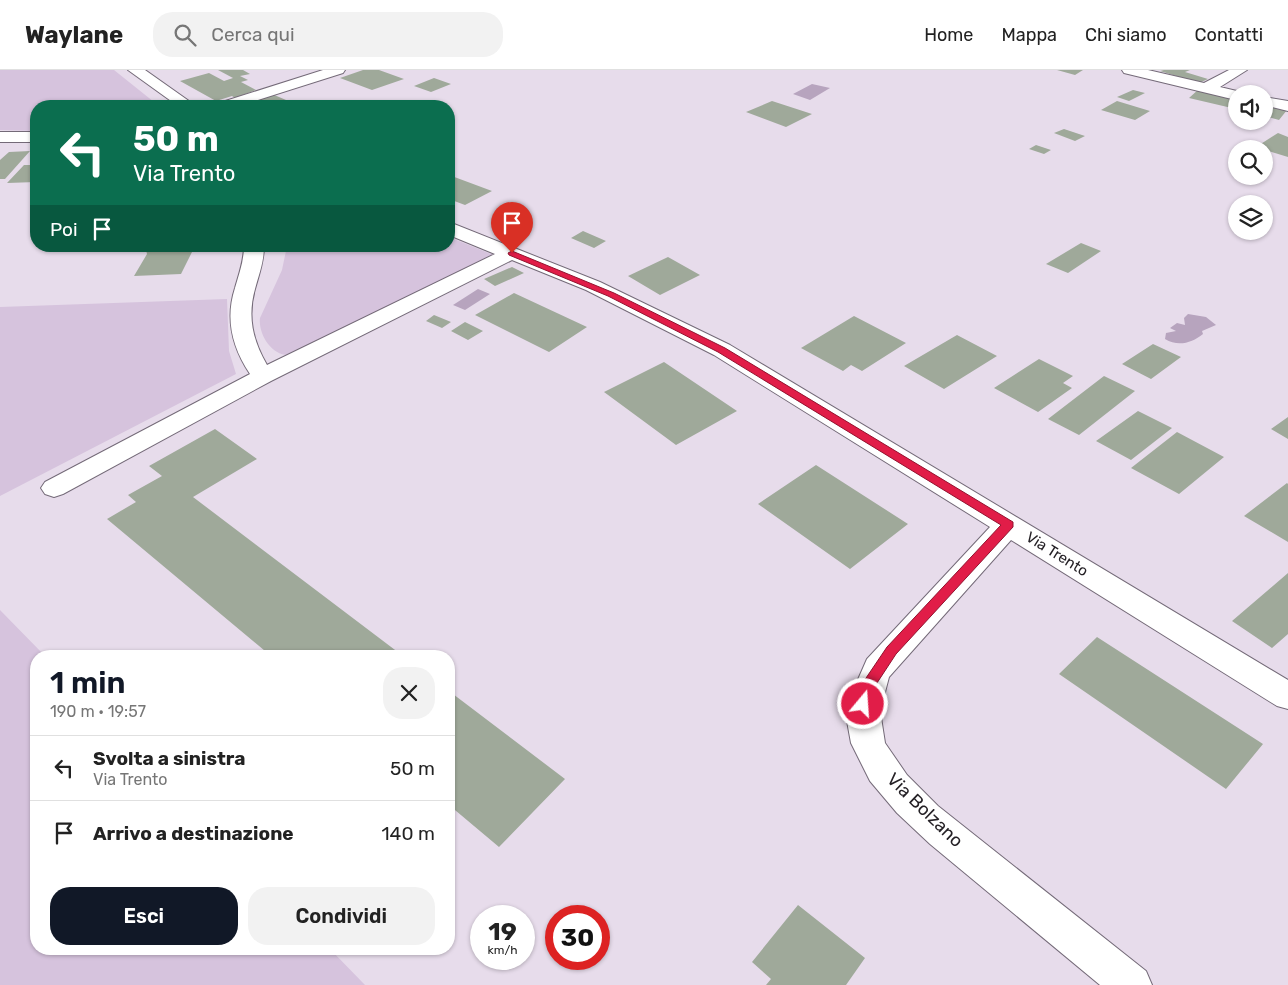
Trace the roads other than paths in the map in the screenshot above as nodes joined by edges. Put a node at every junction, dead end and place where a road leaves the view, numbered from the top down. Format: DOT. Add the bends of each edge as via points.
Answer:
graph roads {
  1 [pos="135,70"];
  2 [pos="338,70"];
  3 [pos="1129,70"];
  4 [pos="1240,70"];
  5 [pos="1206,88"];
  6 [pos="1228,92"];
  7 [pos="179,100"];
  8 [pos="243,100"];
  9 [pos="1273,103"];
  10 [pos="1288,106"];
  11 [pos="0,137"];
  12 [pos="30,137"];
  13 [pos="455,230"];
  14 [pos="254,252"];
  15 [pos="512,253"];
  16 [pos="263,376"];
  17 [pos="54,488"];
  18 [pos="1008,525"];
  19 [pos="1288,696"];
  20 [pos="1132,985"];
  1 -- 7 [label="street"];
  2 -- 8 [label="street"];
  3 -- 5 [label="street"];
  4 -- 5 [label="street"];
  5 -- 6 [label="street"];
  9 -- 10 [label="street"];
  11 -- 12 [label="street"];
  13 -- 15 [label="street, Via Trento"];
  14 -- 16 [label="street" via="253,267 241,300 240,330 245,347"];
  15 -- 16 [label="street"];
  15 -- 18 [label="street, Via Trento" via="602,290 722,350"];
  16 -- 17 [label="street"];
  18 -- 19 [label="street, Via Trento"];
  18 -- 20 [label="street, Via Bolzano" via="878,668 868,684 863,704 865,733 873,755 888,778 934,823"];
}
